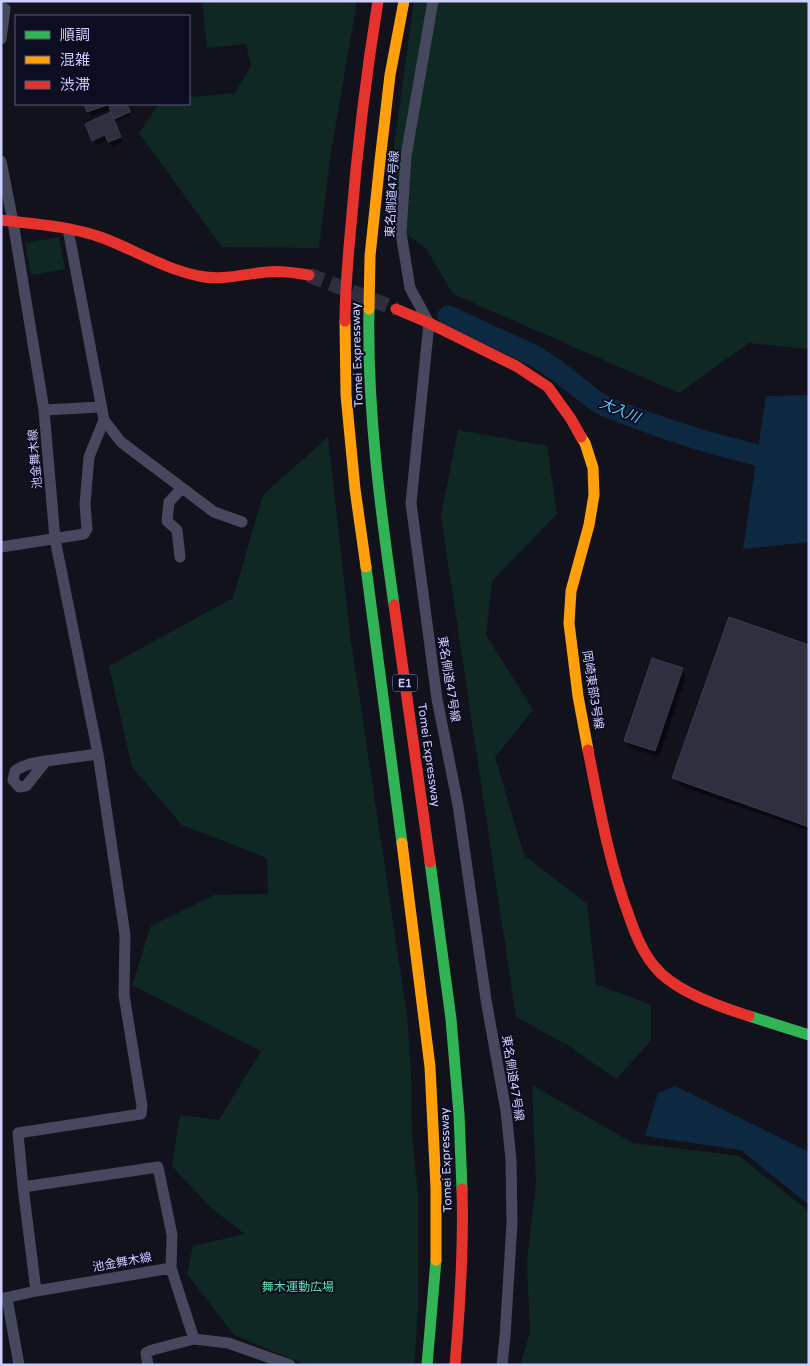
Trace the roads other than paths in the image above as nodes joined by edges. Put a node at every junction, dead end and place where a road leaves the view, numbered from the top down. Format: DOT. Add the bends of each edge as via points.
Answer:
graph roads {
  1 [pos="378,1"];
  2 [pos="404,1"];
  3 [pos="433,1"];
  4 [pos="1,7"];
  5 [pos="1,39"];
  6 [pos="1,162"];
  7 [pos="7,221"];
  8 [pos="68,229"];
  9 [pos="308,275"];
  10 [pos="396,309"];
  11 [pos="429,323"];
  12 [pos="101,407"];
  13 [pos="44,410"];
  14 [pos="104,420"];
  15 [pos="182,488"];
  16 [pos="242,522"];
  17 [pos="56,539"];
  18 [pos="1,547"];
  19 [pos="180,558"];
  20 [pos="98,754"];
  21 [pos="46,761"];
  22 [pos="809,1035"];
  23 [pos="23,1187"];
  24 [pos="171,1268"];
  25 [pos="36,1291"];
  26 [pos="4,1299"];
  27 [pos="194,1339"];
  28 [pos="19,1365"];
  29 [pos="148,1365"];
  30 [pos="290,1365"];
  31 [pos="427,1365"];
  32 [pos="455,1365"];
  33 [pos="502,1365"];
  1 -- 31 [label="main road, Tomei Expressway / E1" via="354,183 345,300 346,395 355,489 430,1067 436,1270"];
  2 -- 32 [label="main road, Tomei Expressway / E1" via="390,75 370,256 368,348 385,539 434,891 459,1114 463,1225"];
  3 -- 11 [label="street, 東名側道47号線" via="406,156 401,233 410,288"];
  4 -- 5 [label="street" via="5,9"];
  6 -- 7 [label="street, 池金舞木線"];
  7 -- 8 [label="main road"];
  7 -- 13 [label="street, 池金舞木線"];
  8 -- 9 [label="main road" via="113,241 180,271 203,277 278,271"];
  8 -- 12 [label="street"];
  10 -- 11 [label="main road, 岡崎東部3号線"];
  11 -- 22 [label="main road, 岡崎東部3号線" via="516,366 548,387 585,443 593,468 594,495 571,591 569,623 578,696 607,845 638,941 655,968 696,996"];
  11 -- 33 [label="street, 東名側道47号線" via="411,503 437,699 458,805 486,1000 506,1111 512,1223"];
  12 -- 13 [label="street"];
  12 -- 14 [label="street"];
  13 -- 17 [label="street, 池金舞木線"];
  14 -- 15 [label="street" via="121,442"];
  14 -- 17 [label="street" via="89,457 85,504 87,529 84,534"];
  15 -- 16 [label="street" via="214,512"];
  15 -- 19 [label="street" via="169,502 167,521 178,530"];
  17 -- 18 [label="street"];
  17 -- 20 [label="street, 池金舞木線"];
  20 -- 21 [label="street"];
  20 -- 23 [label="street, 池金舞木線" via="125,935 124,995 141,1114 18,1133"];
  23 -- 24 [label="street, 池金舞木線" via="158,1167 172,1235"];
  23 -- 25 [label="street"];
  24 -- 25 [label="street, 池金舞木線"];
  24 -- 27 [label="street"];
  25 -- 26 [label="street, 池金舞木線"];
  26 -- 28 [label="street"];
  27 -- 29 [label="street" via="146,1353"];
  27 -- 30 [label="street" via="228,1343"];
}
